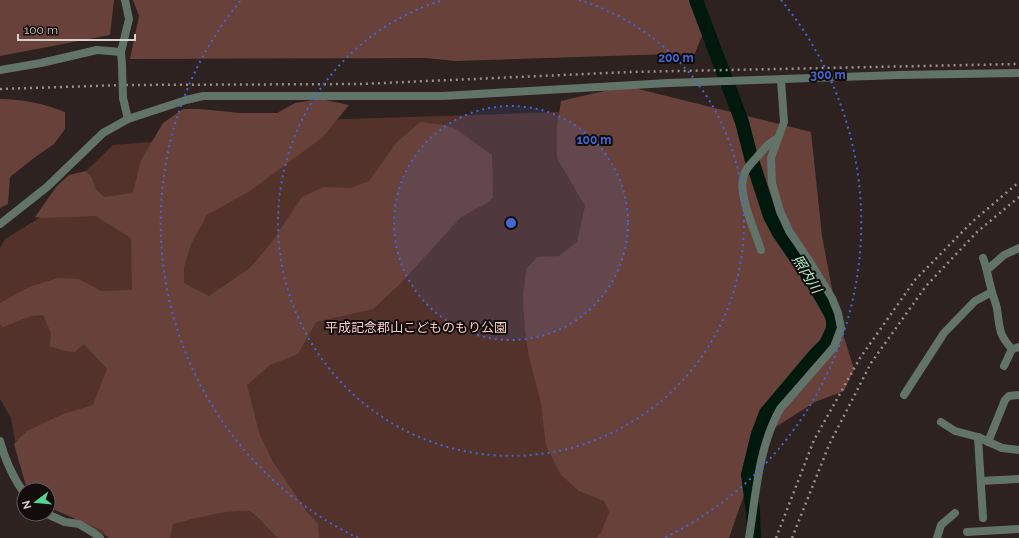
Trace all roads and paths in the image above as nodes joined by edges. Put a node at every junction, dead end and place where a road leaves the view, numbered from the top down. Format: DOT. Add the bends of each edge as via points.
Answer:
graph roads {
  1 [pos="125,0"];
  2 [pos="121,52"];
  3 [pos="0,70"];
  4 [pos="1019,73"];
  5 [pos="781,80"];
  6 [pos="128,120"];
  7 [pos="778,138"];
  8 [pos="0,224"];
  9 [pos="1018,248"];
  10 [pos="760,250"];
  11 [pos="983,258"];
  12 [pos="1019,258"];
  13 [pos="987,270"];
  14 [pos="992,292"];
  15 [pos="1016,348"];
  16 [pos="1004,366"];
  17 [pos="904,395"];
  18 [pos="1019,395"];
  19 [pos="941,422"];
  20 [pos="978,437"];
  21 [pos="0,441"];
  22 [pos="988,442"];
  23 [pos="1019,450"];
  24 [pos="3,454"];
  25 [pos="0,463"];
  26 [pos="1019,479"];
  27 [pos="981,481"];
  28 [pos="16,482"];
  29 [pos="954,513"];
  30 [pos="56,518"];
  31 [pos="983,518"];
  32 [pos="1019,529"];
  33 [pos="967,532"];
  34 [pos="100,538"];
  35 [pos="749,538"];
  36 [pos="937,538"];
  1 -- 2 [label="street" via="129,19"];
  2 -- 3 [label="street" via="97,50"];
  2 -- 6 [label="street, bridge" via="123,98"];
  4 -- 5 [label="street"];
  5 -- 6 [label="street" via="668,83 443,96 203,96"];
  5 -- 7 [label="street" via="784,122"];
  6 -- 8 [label="street" via="103,133 47,187"];
  7 -- 10 [label="street" via="773,140 746,170 742,180 742,192"];
  7 -- 35 [label="street" via="770,166 780,211 789,231 832,298 841,328 834,347 780,409 770,430 764,448"];
  9 -- 12 [label="street"];
  9 -- 13 [label="street" via="1004,255"];
  11 -- 13 [label="street"];
  13 -- 14 [label="street"];
  14 -- 15 [label="street" via="1000,332 1005,341"];
  14 -- 17 [label="street" via="975,301 944,333"];
  15 -- 16 [label="street"];
  18 -- 22 [label="street" via="1009,396 1005,400"];
  19 -- 20 [label="street" via="955,432"];
  20 -- 22 [label="street"];
  20 -- 27 [label="street"];
  21 -- 24 [label="street"];
  22 -- 23 [label="street" via="1002,448"];
  24 -- 25 [label="street"];
  24 -- 28 [label="street"];
  26 -- 27 [label="street"];
  27 -- 31 [label="street"];
  29 -- 36 [label="street" via="942,525"];
  30 -- 34 [label="street" via="79,524"];
  32 -- 33 [label="street"];
}
